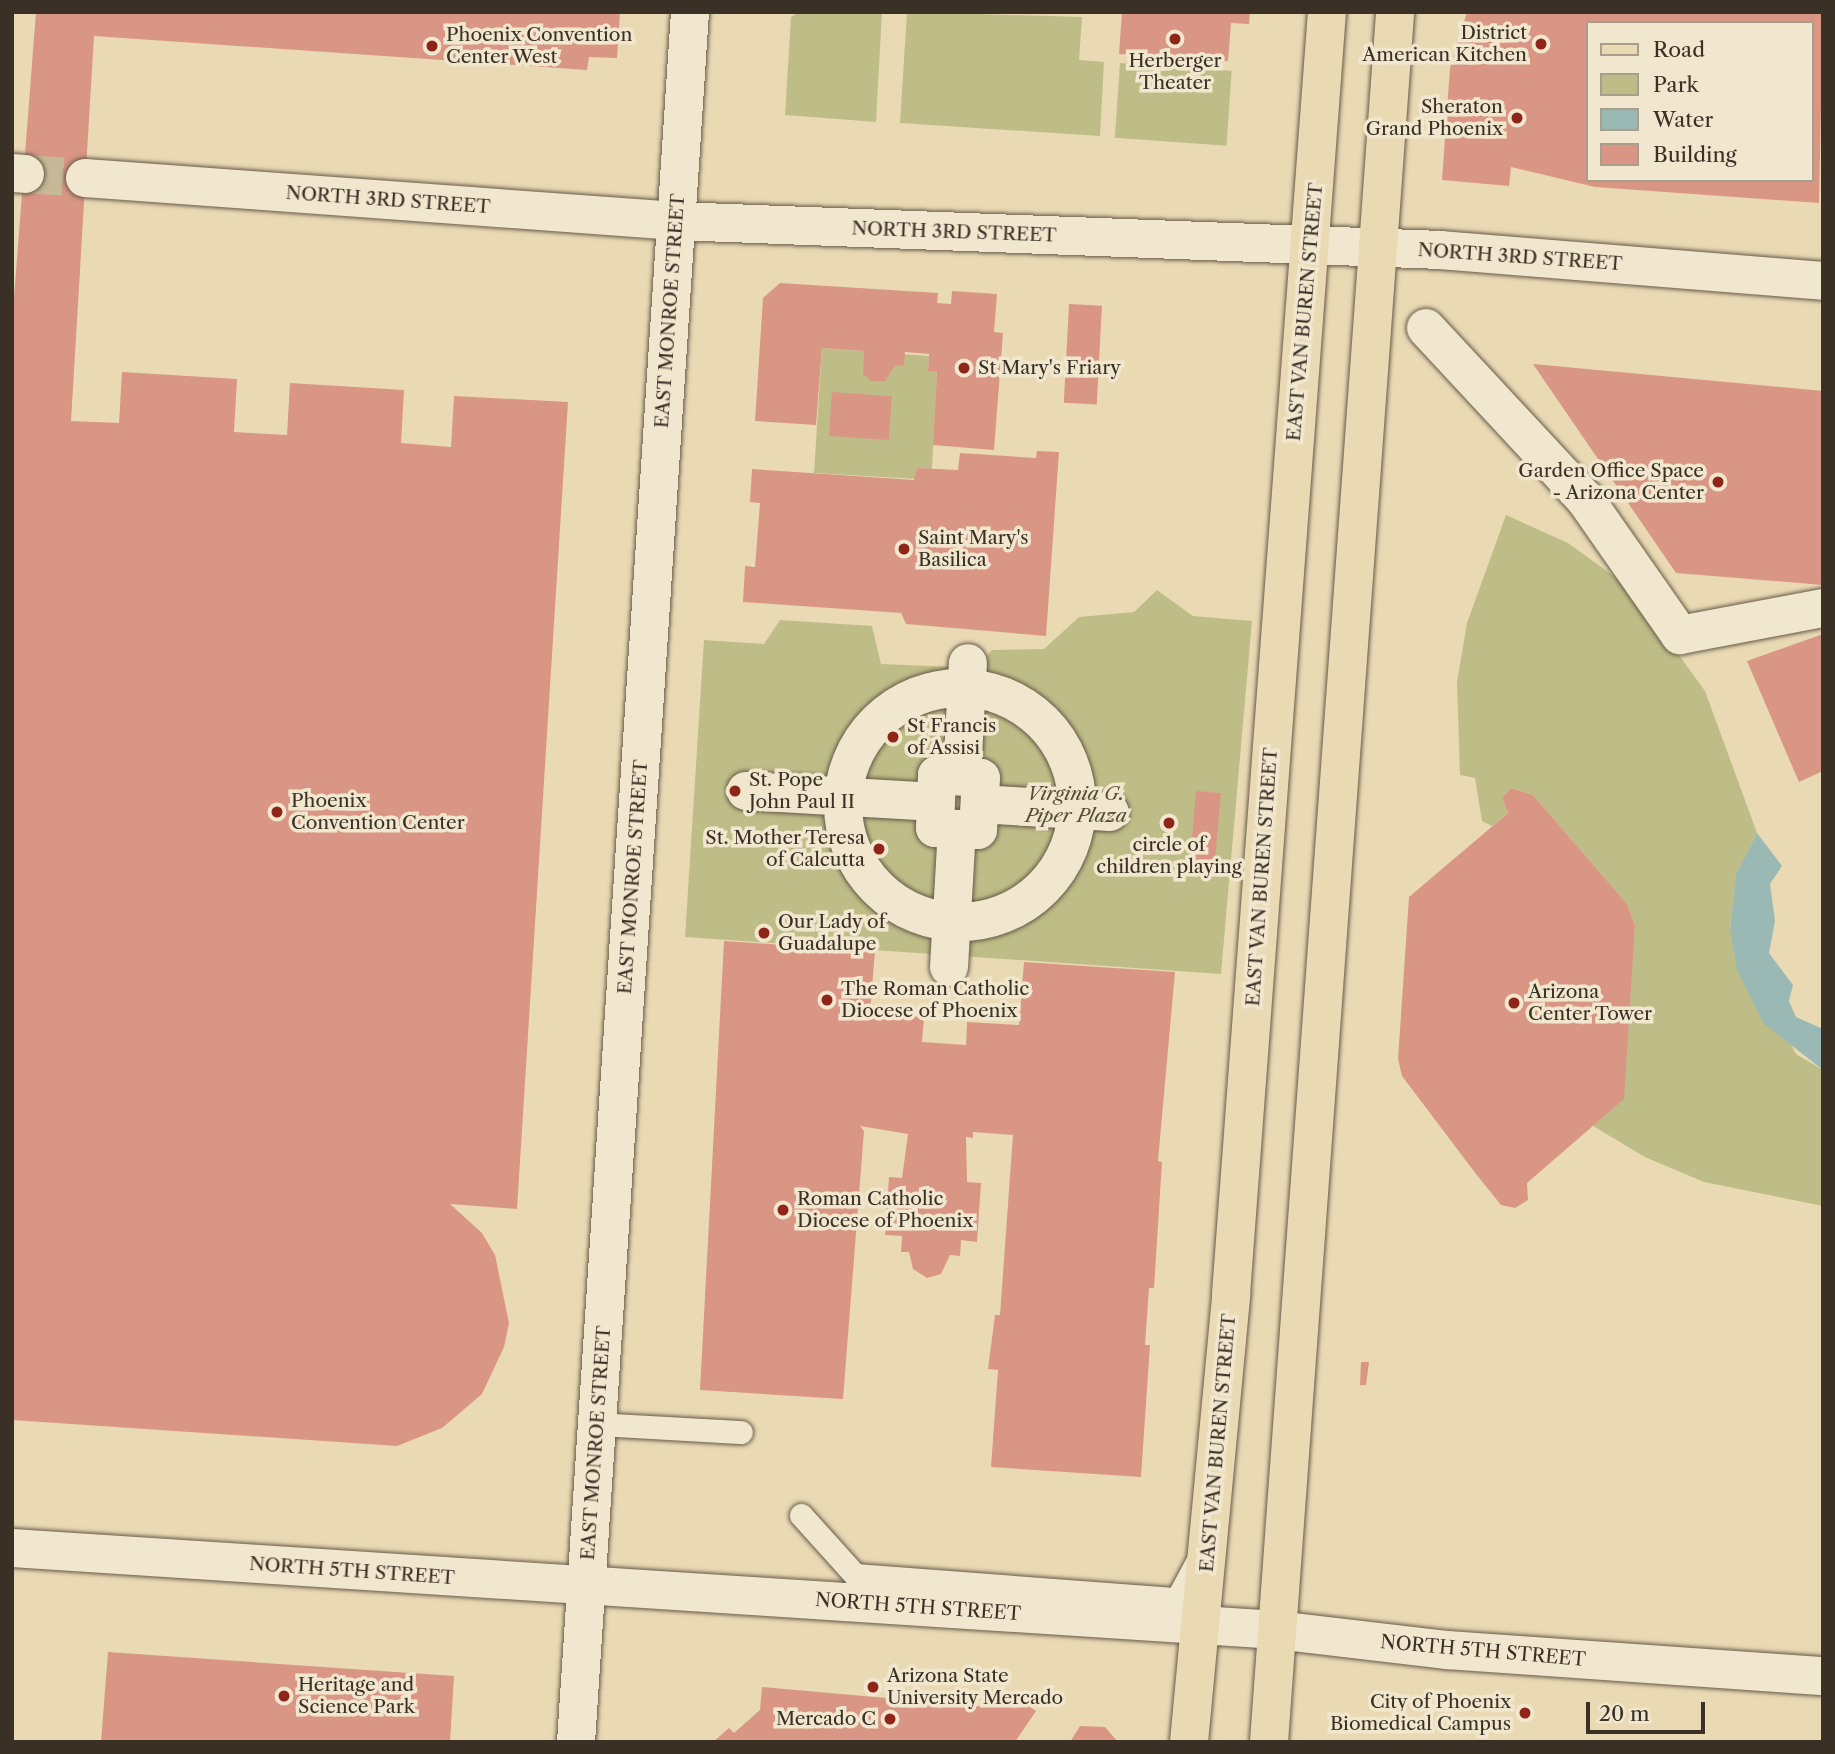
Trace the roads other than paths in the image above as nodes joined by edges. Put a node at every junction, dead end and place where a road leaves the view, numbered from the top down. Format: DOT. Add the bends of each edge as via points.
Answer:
graph roads {
  1 [pos="690,12"];
  2 [pos="1327,12"];
  3 [pos="1395,12"];
  4 [pos="85,178"];
  5 [pos="676,221"];
  6 [pos="1310,246"];
  7 [pos="1379,248"];
  8 [pos="1823,281"];
  9 [pos="1426,328"];
  10 [pos="1823,608"];
  11 [pos="968,676"];
  12 [pos="746,792"];
  13 [pos="843,798"];
  14 [pos="958,803"];
  15 [pos="1093,811"];
  16 [pos="952,923"];
  17 [pos="949,967"];
  18 [pos="597,1424"];
  19 [pos="741,1432"];
  20 [pos="801,1515"];
  21 [pos="1212,1534"];
  22 [pos="19,1555"];
  23 [pos="586,1586"];
  24 [pos="1201,1626"];
  25 [pos="1277,1630"];
  26 [pos="1823,1676"];
  27 [pos="576,1742"];
  28 [pos="1189,1742"];
  29 [pos="1269,1742"];
  1 -- 5 [label="street, EAST MONROE STREET"];
  2 -- 6 [label="main road, EAST VAN BUREN STREET"];
  3 -- 7 [label="main road"];
  4 -- 5 [label="street, NORTH 3RD STREET"];
  5 -- 6 [label="street, NORTH 3RD STREET"];
  5 -- 18 [label="street, EAST MONROE STREET"];
  6 -- 7 [label="street, NORTH 3RD STREET"];
  6 -- 21 [label="main road, EAST VAN BUREN STREET"];
  7 -- 8 [label="street, NORTH 3RD STREET"];
  7 -- 25 [label="main road"];
  9 -- 10 [label="street" via="1586,499 1680,635"];
  11 -- 13 [label="street" via="917,696 883,716 855,754"];
  11 -- 14 [label="street"];
  11 -- 15 [label="street" via="1041,721"];
  12 -- 13 [label="street"];
  13 -- 14 [label="street"];
  13 -- 16 [label="street" via="848,839 872,881 914,913"];
  14 -- 15 [label="street"];
  14 -- 16 [label="street"];
  15 -- 16 [label="street" via="1042,888 995,917"];
  16 -- 17 [label="street"];
  18 -- 19 [label="lane"];
  18 -- 23 [label="street, EAST MONROE STREET"];
  20 -- 21 [label="lane" via="855,1575 1177,1599"];
  21 -- 24 [label="main road, EAST VAN BUREN STREET"];
  22 -- 23 [label="street, NORTH 5TH STREET"];
  23 -- 24 [label="street, NORTH 5TH STREET"];
  23 -- 27 [label="street, EAST MONROE STREET"];
  24 -- 25 [label="street, NORTH 5TH STREET"];
  24 -- 28 [label="main road, EAST VAN BUREN STREET"];
  25 -- 26 [label="street, NORTH 5TH STREET" via="1448,1650"];
  25 -- 29 [label="main road"];
}
